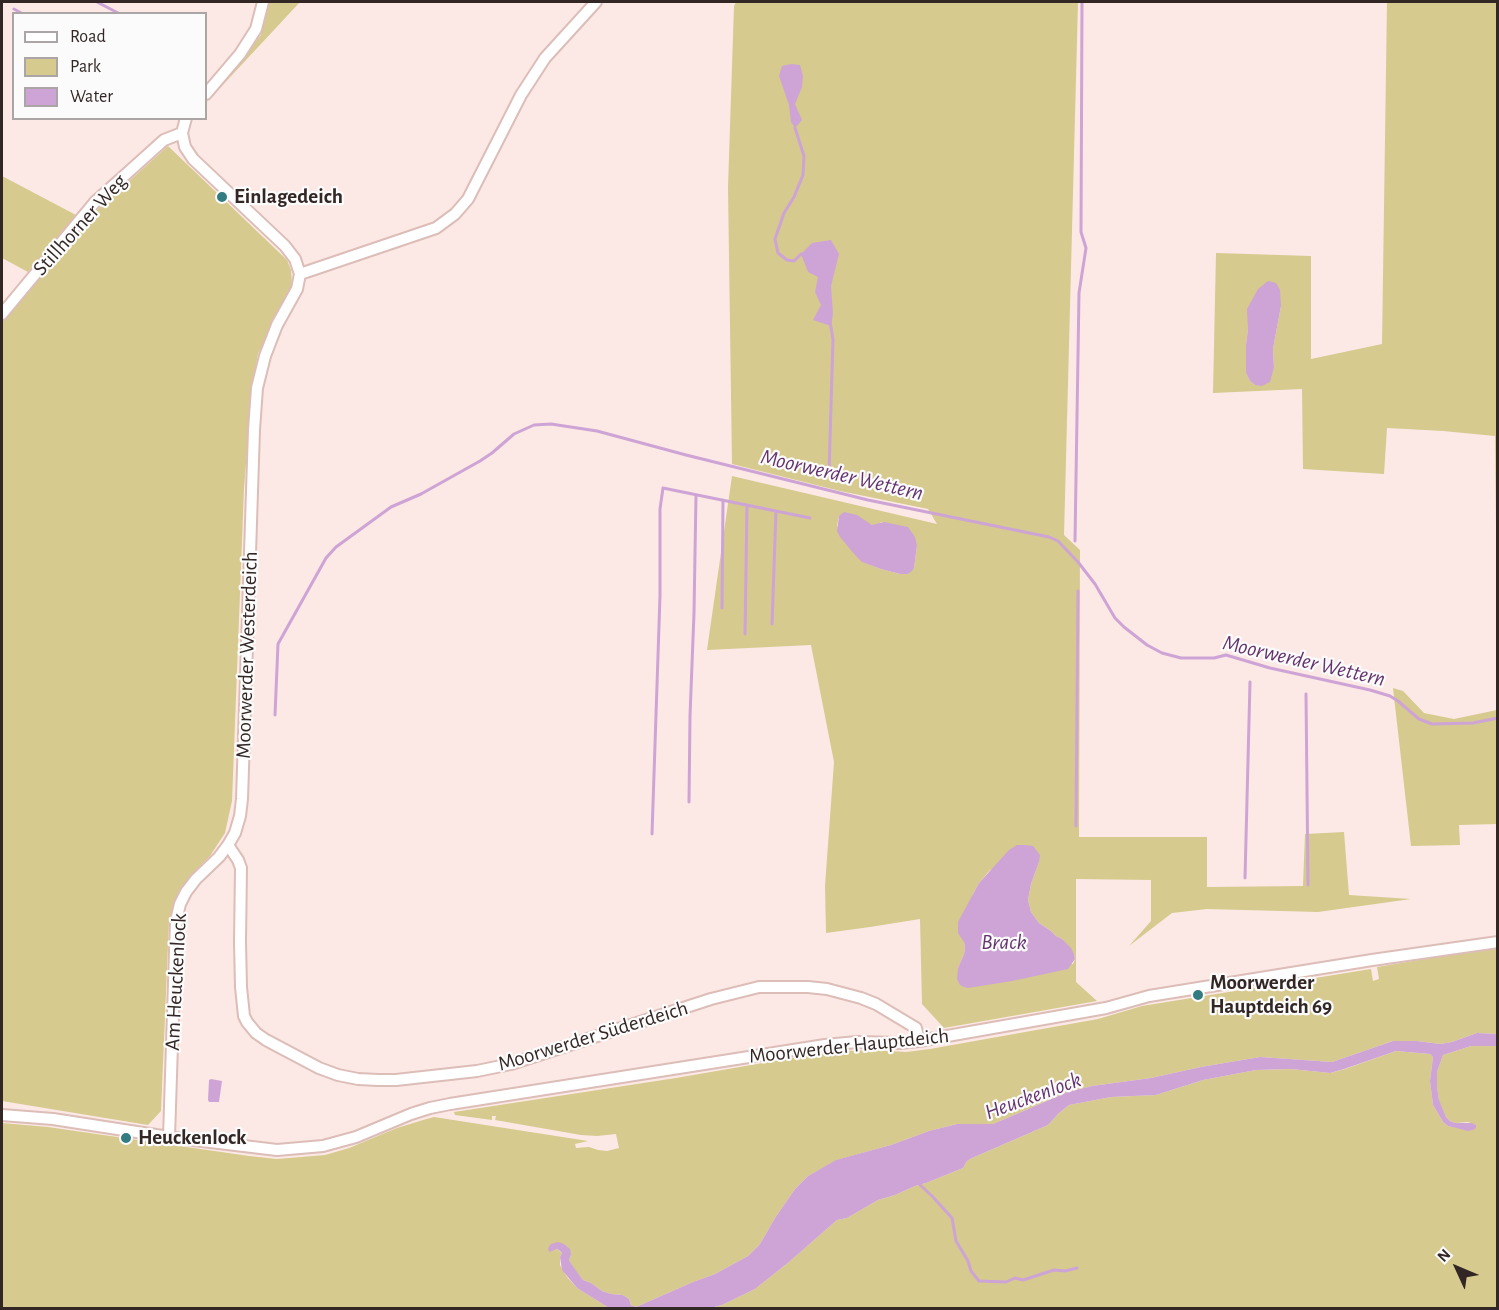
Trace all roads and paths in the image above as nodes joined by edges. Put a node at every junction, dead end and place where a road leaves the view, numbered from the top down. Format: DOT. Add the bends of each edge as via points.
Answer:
graph roads {
  1 [pos="262,2"];
  2 [pos="596,2"];
  3 [pos="207,93"];
  4 [pos="185,120"];
  5 [pos="182,133"];
  6 [pos="300,274"];
  7 [pos="2,314"];
  8 [pos="228,845"];
  9 [pos="1497,942"];
  10 [pos="919,1041"];
  11 [pos="2,1115"];
  12 [pos="169,1137"];
  1 -- 3 [label="street" via="256,29"];
  2 -- 6 [label="street" via="545,58 521,95 468,199 455,214 436,228"];
  4 -- 5 [label="street"];
  5 -- 6 [label="street" via="185,147 194,159 285,246"];
  5 -- 7 [label="street, Stillhorner Weg" via="164,140 95,202"];
  6 -- 8 [label="street, Moorwerder Westerdeich" via="297,289 265,356 257,388 242,799 235,833"];
  8 -- 10 [label="street, Moorwerder Süderdeich" via="241,868 244,1016 250,1027 266,1040 339,1075 396,1080 511,1064 759,987 827,989 861,998 916,1028"];
  8 -- 12 [label="street, Am Heuckenlock" via="186,892 176,921"];
  9 -- 10 [label="street, Moorwerder Hauptdeich" via="1149,996 1106,1008"];
  10 -- 12 [label="street, Moorwerder Hauptdeich" via="825,1045 450,1104 323,1146 277,1150"];
  11 -- 12 [label="street, Moorwerder Hauptdeich"];
}
